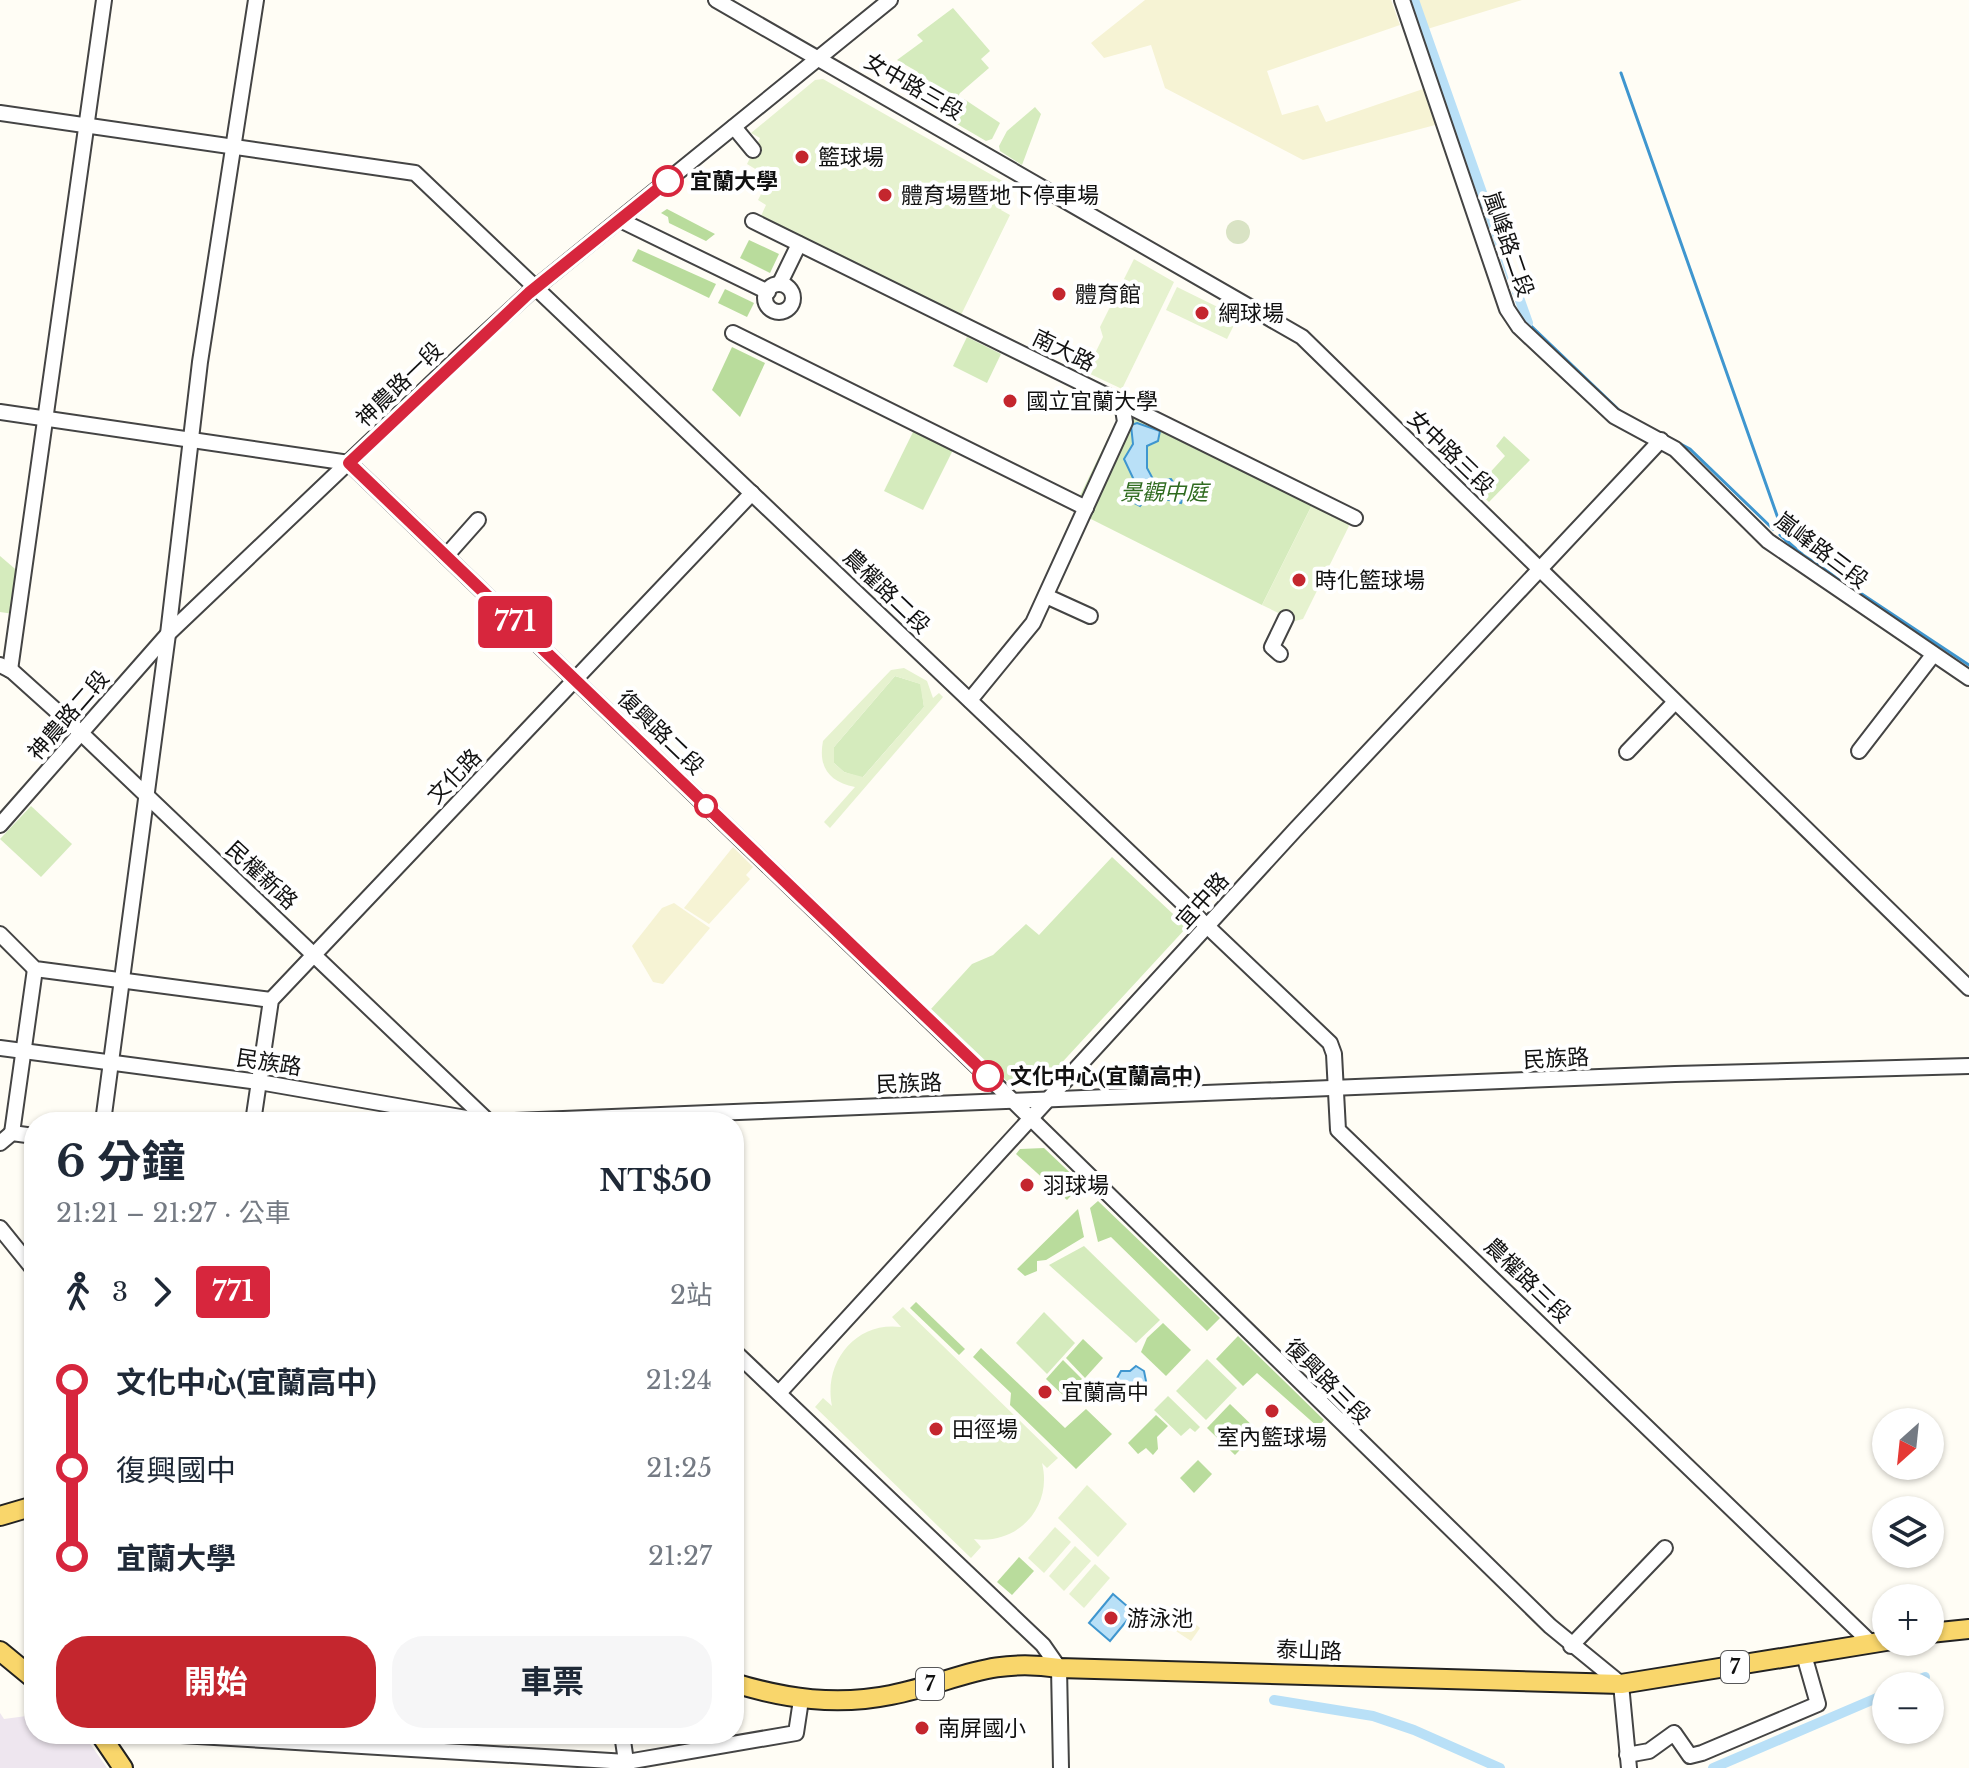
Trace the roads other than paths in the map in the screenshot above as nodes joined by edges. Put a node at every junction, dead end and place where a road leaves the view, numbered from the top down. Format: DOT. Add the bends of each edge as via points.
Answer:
graph roads {
  1 [pos="104,0"];
  2 [pos="256,0"];
  3 [pos="716,0"];
  4 [pos="890,0"];
  5 [pos="1402,0"];
  6 [pos="819,57"];
  7 [pos="0,113"];
  8 [pos="84,125"];
  9 [pos="734,127"];
  10 [pos="232,147"];
  11 [pos="753,150"];
  12 [pos="620,220"];
  13 [pos="753,221"];
  14 [pos="799,244"];
  15 [pos="780,283"];
  16 [pos="537,288"];
  17 [pos="768,292"];
  18 [pos="733,333"];
  19 [pos="1122,403"];
  20 [pos="0,412"];
  21 [pos="48,419"];
  22 [pos="191,440"];
  23 [pos="1661,440"];
  24 [pos="349,463"];
  25 [pos="752,493"];
  26 [pos="1086,508"];
  27 [pos="1355,518"];
  28 [pos="478,520"];
  29 [pos="446,556"];
  30 [pos="1539,569"];
  31 [pos="1046,596"];
  32 [pos="1090,616"];
  33 [pos="1286,618"];
  34 [pos="168,634"];
  35 [pos="1280,654"];
  36 [pos="1933,655"];
  37 [pos="5,668"];
  38 [pos="1969,678"];
  39 [pos="576,682"];
  40 [pos="970,700"];
  41 [pos="1675,702"];
  42 [pos="81,733"];
  43 [pos="1859,751"];
  44 [pos="1627,752"];
  45 [pos="146,795"];
  46 [pos="0,825"];
  47 [pos="1208,926"];
  48 [pos="0,934"];
  49 [pos="315,955"];
  50 [pos="35,969"];
  51 [pos="122,980"];
  52 [pos="1969,988"];
  53 [pos="271,1000"];
  54 [pos="0,1048"];
  55 [pos="24,1051"];
  56 [pos="111,1063"];
  57 [pos="1969,1066"];
  58 [pos="259,1082"];
  59 [pos="1335,1089"];
  60 [pos="1049,1099"];
  61 [pos="1012,1100"];
  62 [pos="104,1112"];
  63 [pos="254,1112"];
  64 [pos="432,1112"];
  65 [pos="479,1112"];
  66 [pos="744,1114"];
  67 [pos="1032,1120"];
  68 [pos="12,1133"];
  69 [pos="24,1135"];
  70 [pos="0,1143"];
  71 [pos="1,1232"];
  72 [pos="24,1258"];
  73 [pos="744,1360"];
  74 [pos="779,1393"];
  75 [pos="24,1509"];
  76 [pos="0,1516"];
  77 [pos="1665,1548"];
  78 [pos="1969,1629"];
  79 [pos="1944,1632"];
  80 [pos="1872,1636"];
  81 [pos="1872,1643"];
  82 [pos="1571,1646"];
  83 [pos="0,1651"];
  84 [pos="1804,1655"];
  85 [pos="1059,1668"];
  86 [pos="24,1671"];
  87 [pos="1621,1684"];
  88 [pos="744,1686"];
  89 [pos="801,1700"];
  90 [pos="744,1743"];
  91 [pos="107,1744"];
  92 [pos="388,1744"];
  93 [pos="624,1744"];
  94 [pos="738,1744"];
  95 [pos="1628,1762"];
  96 [pos="627,1765"];
  97 [pos="123,1768"];
  98 [pos="1061,1768"];
  1 -- 8 [label="street"];
  2 -- 10 [label="street"];
  3 -- 6 [label="street, 女中路三段"];
  4 -- 6 [label="street, 神農路一段"];
  5 -- 23 [label="street, 嵐峰路二段" via="1513,320 1614,416"];
  6 -- 9 [label="street, 神農路一段"];
  6 -- 30 [label="street, 女中路三段" via="1293,331"];
  7 -- 8 [label="street, 農權路二段"];
  8 -- 10 [label="street, 農權路二段"];
  8 -- 21 [label="street"];
  9 -- 11 [label="street"];
  9 -- 12 [label="street, 神農路一段"];
  10 -- 16 [label="street, 農權路二段" via="415,173"];
  10 -- 22 [label="street"];
  12 -- 16 [label="street, 神農路一段"];
  12 -- 17 [label="street"];
  13 -- 14 [label="street, 南大路"];
  14 -- 15 [label="street"];
  14 -- 19 [label="street, 南大路"];
  15 -- 17 [label="street"];
  15 -- 17 [label="street" via="793,294 788,310 768,308"];
  16 -- 24 [label="street, 神農路一段"];
  16 -- 25 [label="street, 農權路二段"];
  18 -- 26 [label="street"];
  19 -- 26 [label="street" via="1125,422"];
  19 -- 27 [label="street, 南大路"];
  20 -- 21 [label="street"];
  21 -- 22 [label="street"];
  21 -- 37 [label="street"];
  22 -- 24 [label="street"];
  22 -- 34 [label="street"];
  23 -- 30 [label="street, 宜中路"];
  23 -- 36 [label="street, 嵐峰路三段" via="1703,474 1768,541"];
  24 -- 29 [label="street, 復興路二段"];
  24 -- 34 [label="street, 神農路一段"];
  25 -- 39 [label="street, 文化路"];
  25 -- 40 [label="street, 農權路二段"];
  26 -- 31 [label="street"];
  28 -- 29 [label="street"];
  29 -- 39 [label="street, 復興路二段"];
  30 -- 41 [label="street, 女中路三段"];
  30 -- 47 [label="street, 宜中路"];
  31 -- 32 [label="street"];
  31 -- 40 [label="street" via="1033,623"];
  33 -- 35 [label="street" via="1272,647"];
  34 -- 42 [label="street, 神農路二段"];
  34 -- 45 [label="street"];
  36 -- 38 [label="street, 嵐峰路三段"];
  36 -- 43 [label="street"];
  37 -- 42 [label="street, 民權新路"];
  39 -- 49 [label="street, 文化路"];
  39 -- 61 [label="street, 復興路二段"];
  40 -- 47 [label="street, 農權路二段"];
  41 -- 44 [label="street"];
  41 -- 52 [label="street, 女中路三段"];
  42 -- 45 [label="street, 民權新路"];
  42 -- 46 [label="street, 神農路二段"];
  45 -- 49 [label="street, 民權新路"];
  45 -- 51 [label="street"];
  47 -- 59 [label="street, 農權路三段" via="1330,1043"];
  47 -- 60 [label="street, 宜中路"];
  48 -- 50 [label="street"];
  49 -- 53 [label="street, 文化路"];
  49 -- 65 [label="street, 民權新路"];
  50 -- 51 [label="street"];
  50 -- 55 [label="street"];
  51 -- 53 [label="street"];
  51 -- 56 [label="street"];
  53 -- 58 [label="street"];
  54 -- 55 [label="street, 民族路"];
  55 -- 56 [label="street, 民族路"];
  55 -- 68 [label="street"];
  56 -- 58 [label="street, 民族路"];
  56 -- 62 [label="street"];
  57 -- 59 [label="street, 民族路"];
  58 -- 63 [label="street"];
  58 -- 64 [label="street, 民族路"];
  59 -- 60 [label="street, 民族路"];
  59 -- 80 [label="street, 農權路三段" via="1338,1130"];
  60 -- 61 [label="street, 民族路"];
  60 -- 67 [label="street, 宜中路"];
  61 -- 66 [label="street, 民族路"];
  61 -- 67 [label="street, 復興路三段"];
  67 -- 74 [label="street, 宜中路"];
  67 -- 82 [label="street, 復興路三段"];
  68 -- 69 [label="street"];
  68 -- 70 [label="street"];
  71 -- 72 [label="street"];
  73 -- 74 [label="street"];
  74 -- 85 [label="street" via="1043,1645"];
  75 -- 76 [label="main road"];
  77 -- 82 [label="street"];
  78 -- 79 [label="main road"];
  81 -- 84 [label="main road, 泰山路 / 7"];
  82 -- 87 [label="street, 復興路三段"];
  83 -- 86 [label="main road"];
  84 -- 87 [label="main road, 泰山路 / 7"];
  84 -- 95 [label="street" via="1818,1704 1690,1756 1674,1733"];
  85 -- 87 [label="main road, 泰山路 / 7"];
  85 -- 89 [label="main road, 泰山路 / 7" via="997,1665 894,1695 860,1701"];
  85 -- 98 [label="street"];
  87 -- 95 [label="street"];
  88 -- 89 [label="main road, 泰山路 / 7"];
  89 -- 90 [label="street" via="796,1733"];
  91 -- 97 [label="main road"];
  92 -- 96 [label="street"];
  93 -- 96 [label="street"];
  94 -- 96 [label="street"];
}
